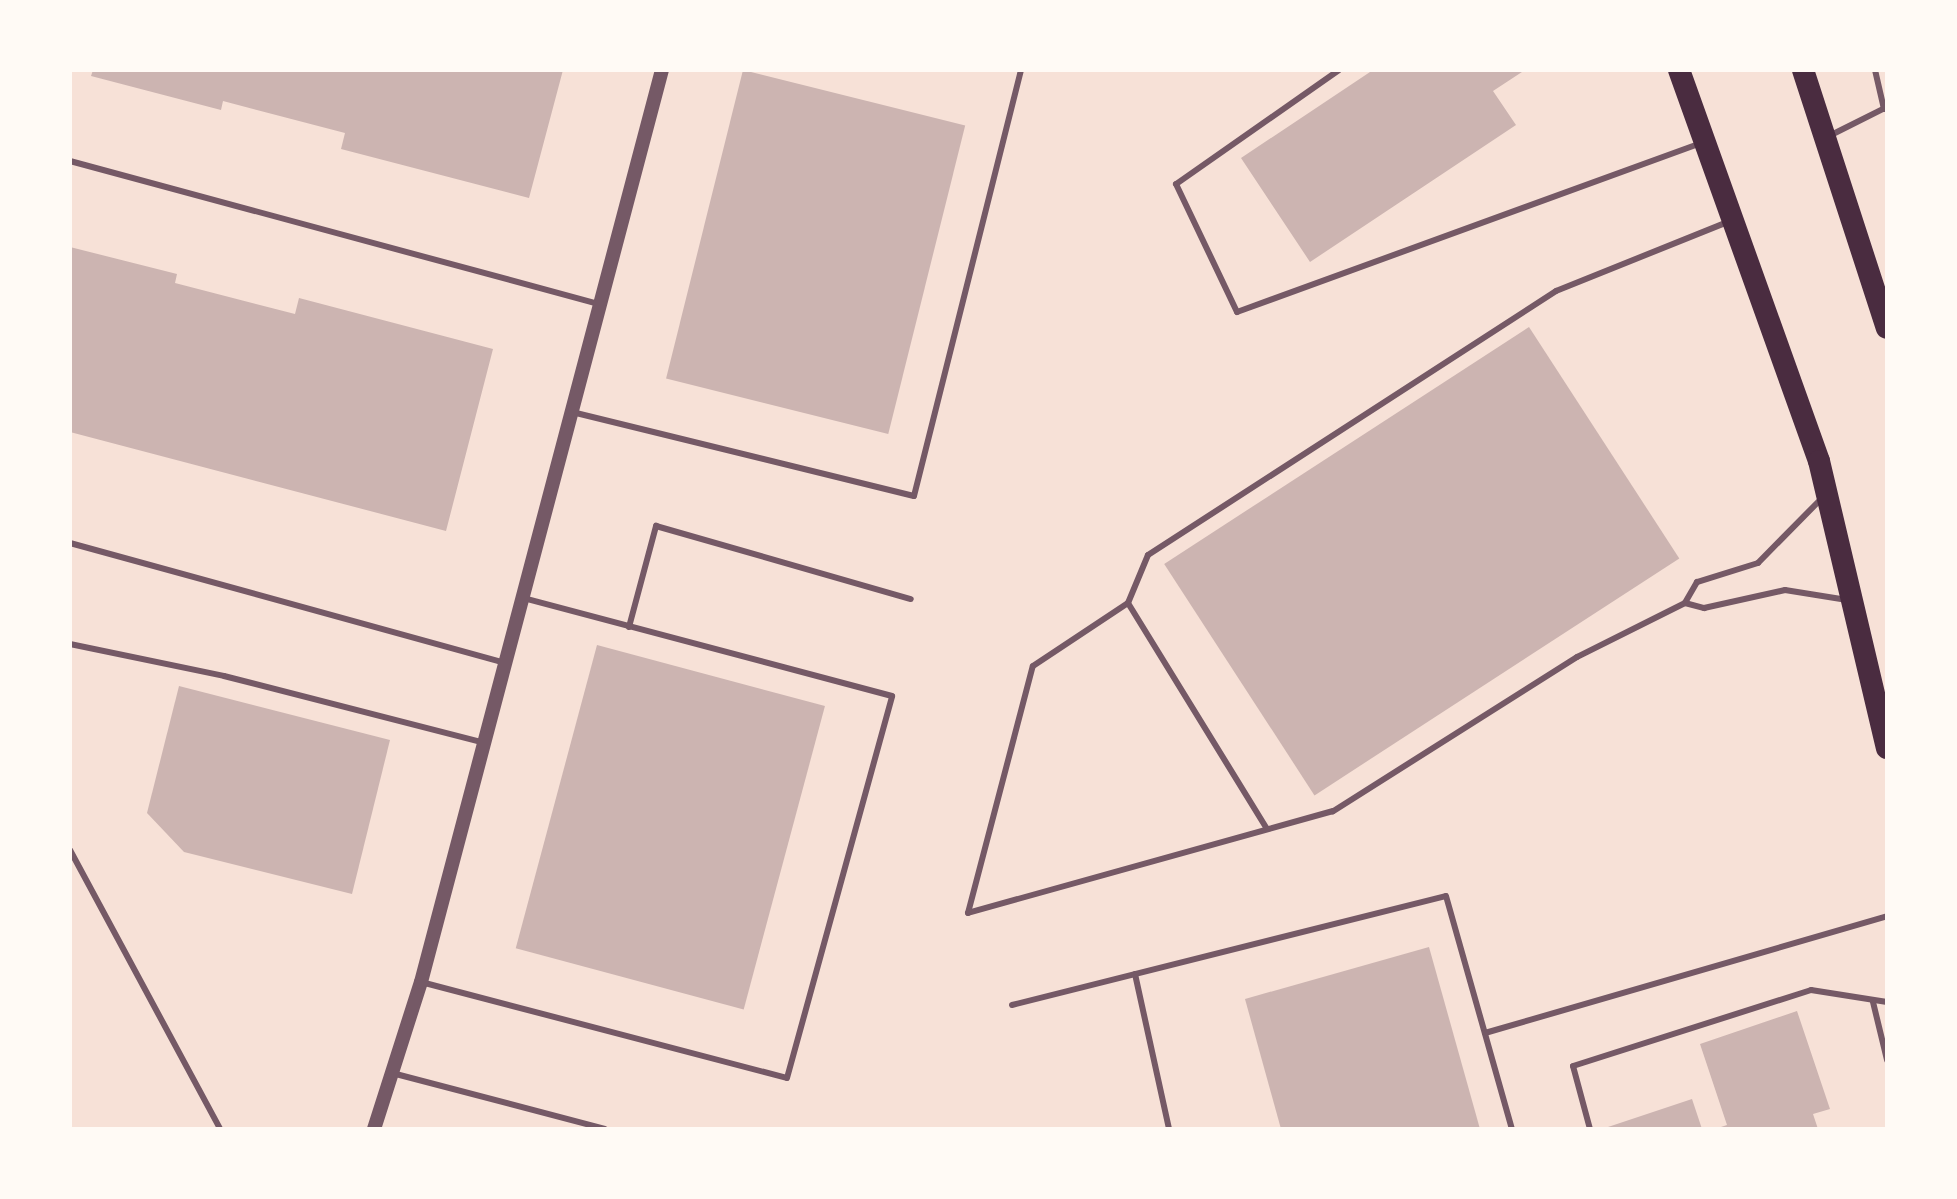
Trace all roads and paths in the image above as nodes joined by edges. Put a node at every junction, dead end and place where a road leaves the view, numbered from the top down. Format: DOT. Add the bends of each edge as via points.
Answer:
graph roads {
  1 [pos="662,70"];
  2 [pos="1021,70"];
  3 [pos="1339,70"];
  4 [pos="1679,70"];
  5 [pos="1803,70"];
  6 [pos="1821,70"];
  7 [pos="1875,70"];
  8 [pos="1886,108"];
  9 [pos="1826,137"];
  10 [pos="1705,142"];
  11 [pos="70,161"];
  12 [pos="1733,220"];
  13 [pos="600,305"];
  14 [pos="1887,328"];
  15 [pos="572,412"];
  16 [pos="1826,492"];
  17 [pos="70,543"];
  18 [pos="523,598"];
  19 [pos="911,599"];
  20 [pos="1852,601"];
  21 [pos="1128,603"];
  22 [pos="1685,603"];
  23 [pos="629,627"];
  24 [pos="70,644"];
  25 [pos="506,663"];
  26 [pos="485,743"];
  27 [pos="1887,748"];
  28 [pos="1267,829"];
  29 [pos="70,850"];
  30 [pos="1887,916"];
  31 [pos="1135,974"];
  32 [pos="421,982"];
  33 [pos="1873,1002"];
  34 [pos="1887,1002"];
  35 [pos="1012,1005"];
  36 [pos="1485,1033"];
  37 [pos="1887,1060"];
  38 [pos="389,1072"];
  39 [pos="220,1129"];
  40 [pos="374,1129"];
  41 [pos="605,1129"];
  42 [pos="1169,1129"];
  43 [pos="1512,1129"];
  44 [pos="1590,1129"];
  1 -- 13 [label="street"];
  2 -- 15 [label="lane" via="914,496"];
  3 -- 10 [label="lane" via="1176,184 1237,312"];
  4 -- 10 [label="highway"];
  5 -- 9 [label="highway"];
  6 -- 9 [label="highway"];
  7 -- 8 [label="lane"];
  8 -- 9 [label="lane"];
  9 -- 14 [label="highway"];
  10 -- 12 [label="highway"];
  11 -- 13 [label="lane"];
  12 -- 16 [label="highway"];
  12 -- 21 [label="lane" via="1556,291 1148,555"];
  13 -- 15 [label="street"];
  15 -- 18 [label="street"];
  16 -- 20 [label="highway"];
  16 -- 22 [label="lane" via="1758,563 1697,582"];
  17 -- 25 [label="lane"];
  18 -- 23 [label="lane"];
  18 -- 25 [label="street"];
  19 -- 23 [label="lane" via="656,526"];
  20 -- 22 [label="lane" via="1785,590 1704,608"];
  20 -- 27 [label="highway"];
  21 -- 28 [label="lane"];
  21 -- 28 [label="lane" via="1033,666 968,913"];
  22 -- 28 [label="lane" via="1577,657 1333,811"];
  23 -- 32 [label="lane" via="892,696 787,1078"];
  24 -- 26 [label="lane" via="224,676"];
  25 -- 26 [label="street"];
  26 -- 32 [label="street"];
  29 -- 39 [label="lane"];
  30 -- 36 [label="lane"];
  31 -- 35 [label="lane"];
  31 -- 36 [label="lane" via="1446,896"];
  31 -- 42 [label="lane"];
  32 -- 38 [label="street"];
  33 -- 34 [label="lane"];
  33 -- 37 [label="lane"];
  33 -- 44 [label="lane" via="1811,990 1573,1066"];
  36 -- 43 [label="lane"];
  38 -- 40 [label="street"];
  38 -- 41 [label="lane"];
}
